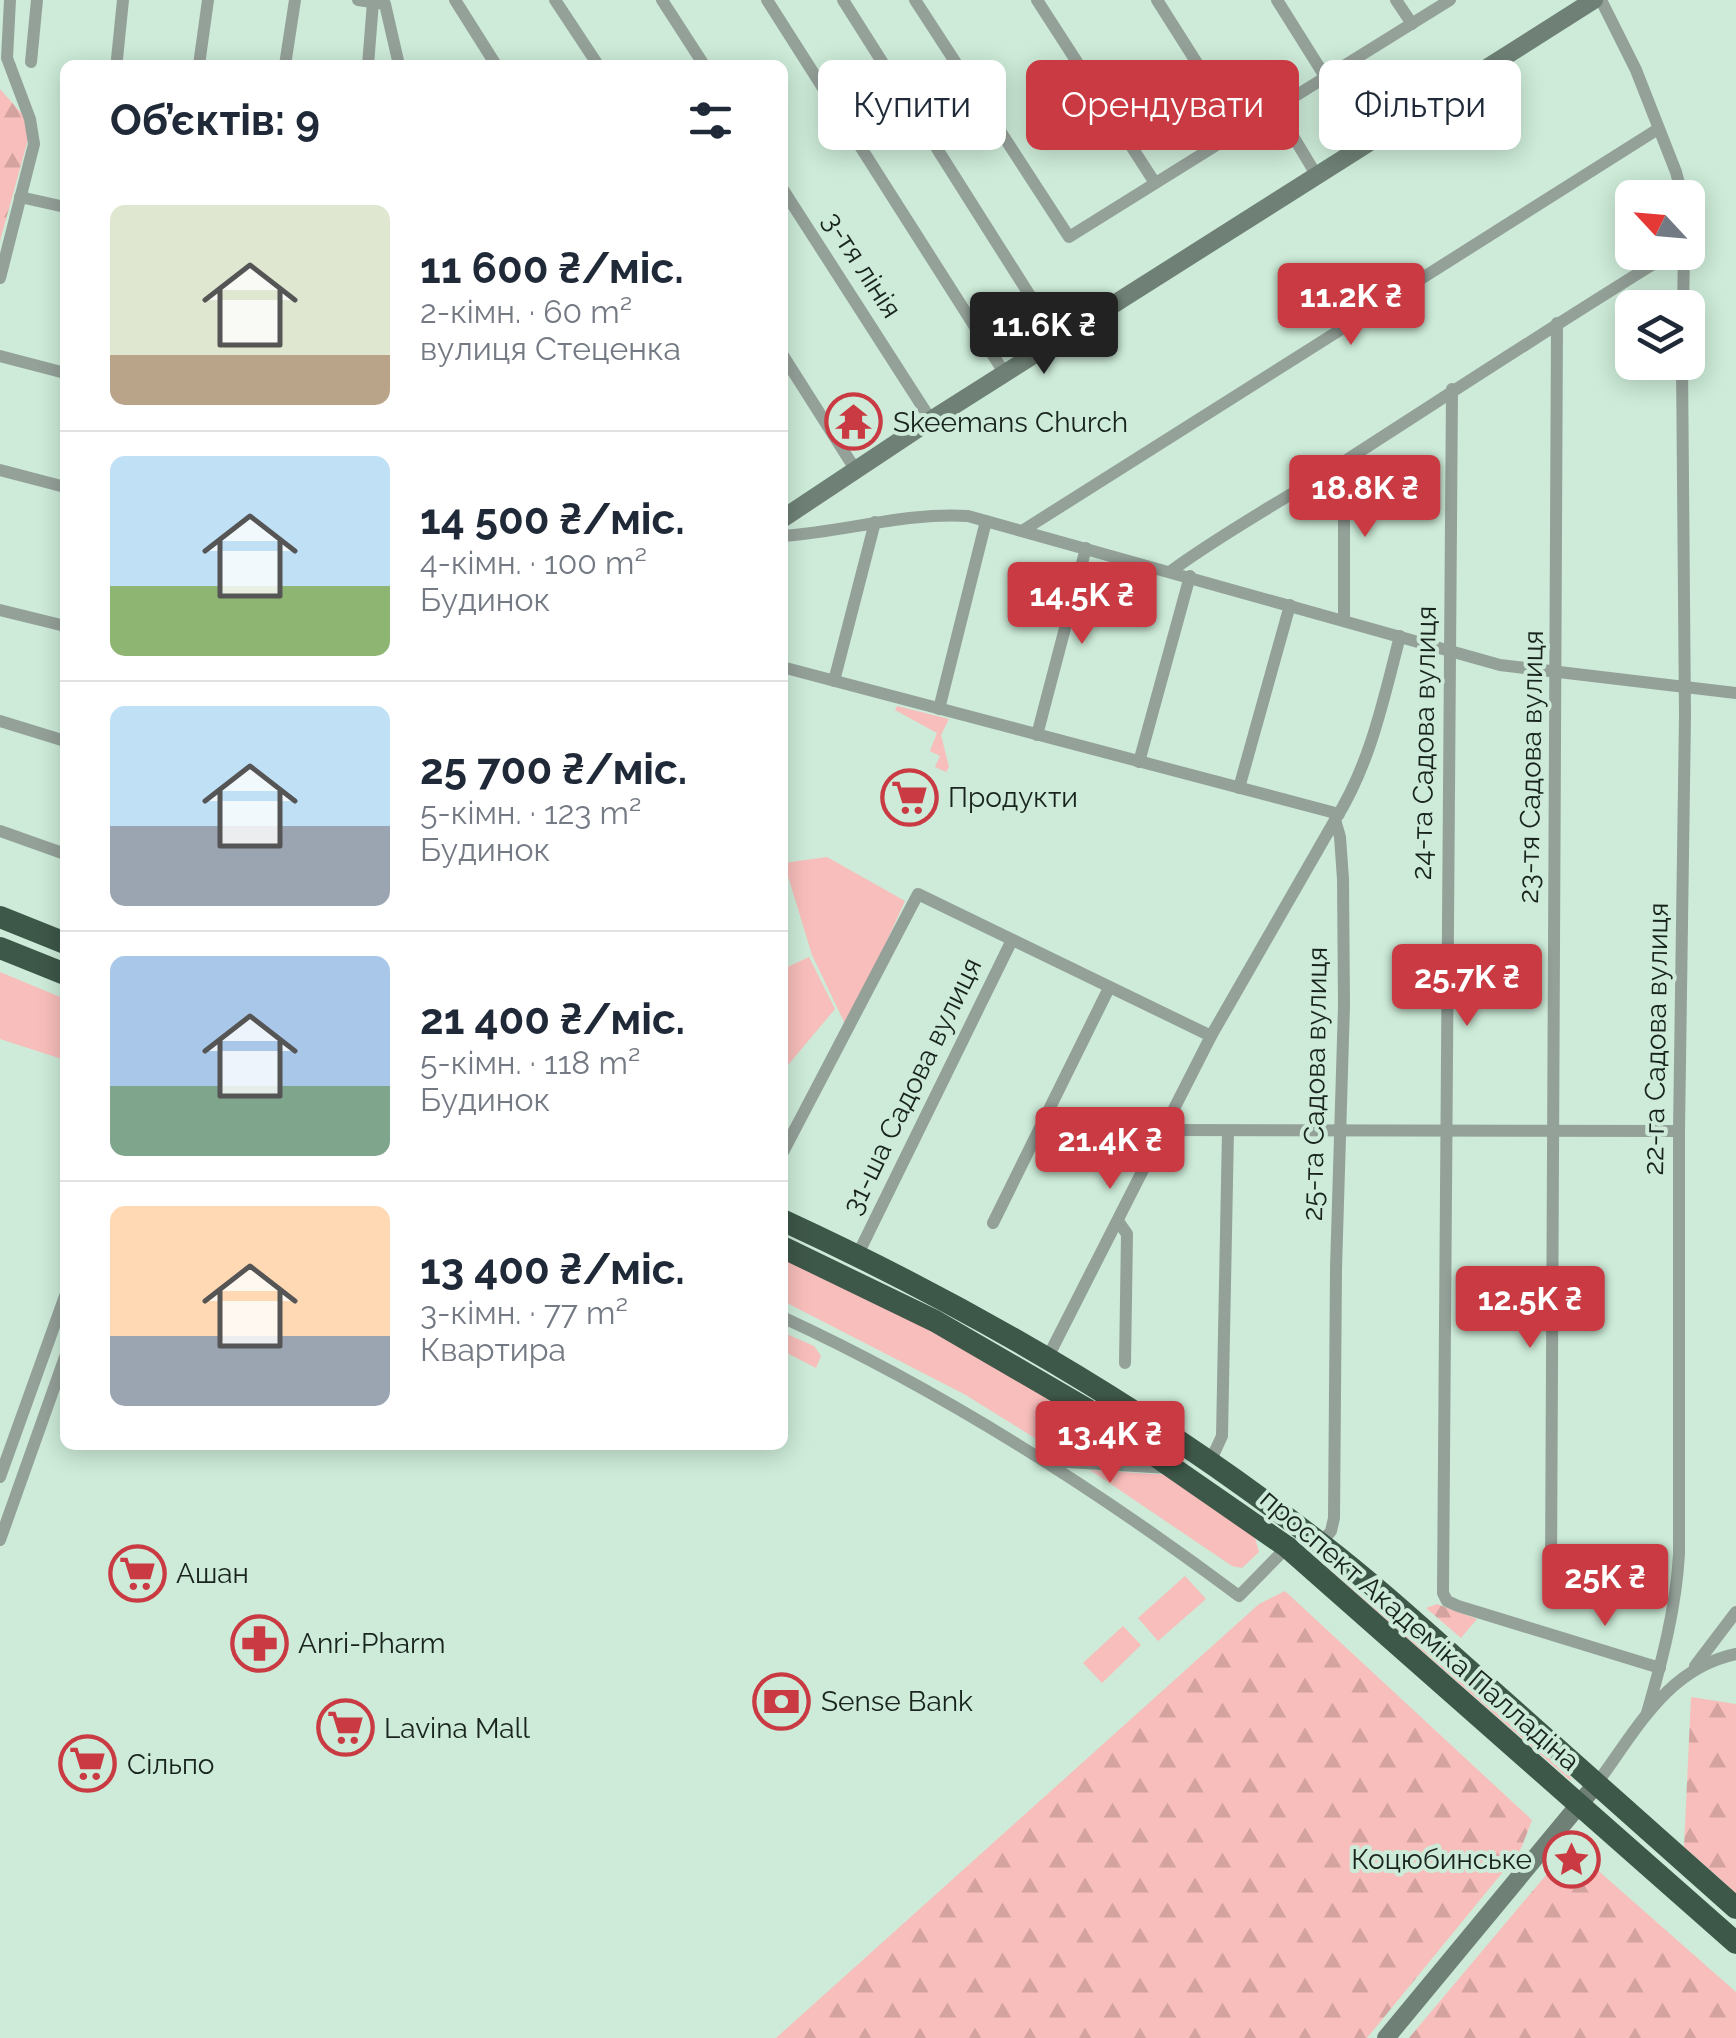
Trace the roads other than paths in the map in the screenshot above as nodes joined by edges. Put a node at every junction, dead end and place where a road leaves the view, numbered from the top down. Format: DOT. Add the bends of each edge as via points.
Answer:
graph roads {
  1 [pos="10,0"];
  2 [pos="37,0"];
  3 [pos="123,0"];
  4 [pos="208,0"];
  5 [pos="295,0"];
  6 [pos="455,0"];
  7 [pos="555,0"];
  8 [pos="662,0"];
  9 [pos="768,0"];
  10 [pos="844,0"];
  11 [pos="916,0"];
  12 [pos="1037,0"];
  13 [pos="1157,0"];
  14 [pos="1277,0"];
  15 [pos="1396,0"];
  16 [pos="1450,0"];
  17 [pos="1597,0"];
  18 [pos="372,2"];
  19 [pos="1412,24"];
  20 [pos="117,59"];
  21 [pos="200,60"];
  22 [pos="286,60"];
  23 [pos="368,60"];
  24 [pos="396,60"];
  25 [pos="493,60"];
  26 [pos="595,60"];
  27 [pos="701,60"];
  28 [pos="1195,60"];
  29 [pos="1355,60"];
  30 [pos="32,62"];
  31 [pos="1319,67"];
  32 [pos="1658,129"];
  33 [pos="1299,146"];
  34 [pos="1209,150"];
  35 [pos="1317,176"];
  36 [pos="1678,180"];
  37 [pos="1155,183"];
  38 [pos="20,197"];
  39 [pos="788,197"];
  40 [pos="60,205"];
  41 [pos="1644,270"];
  42 [pos="0,278"];
  43 [pos="1558,323"];
  44 [pos="1058,340"];
  45 [pos="0,356"];
  46 [pos="788,363"];
  47 [pos="60,372"];
  48 [pos="1006,374"];
  49 [pos="1682,380"];
  50 [pos="1452,389"];
  51 [pos="932,420"];
  52 [pos="1344,461"];
  53 [pos="855,469"];
  54 [pos="0,470"];
  55 [pos="60,486"];
  56 [pos="788,518"];
  57 [pos="986,521"];
  58 [pos="788,522"];
  59 [pos="876,522"];
  60 [pos="1022,531"];
  61 [pos="1086,548"];
  62 [pos="1172,571"];
  63 [pos="1190,576"];
  64 [pos="1290,605"];
  65 [pos="0,610"];
  66 [pos="1344,619"];
  67 [pos="60,625"];
  68 [pos="1400,636"];
  69 [pos="1450,651"];
  70 [pos="788,669"];
  71 [pos="1557,674"];
  72 [pos="834,681"];
  73 [pos="1682,687"];
  74 [pos="1736,693"];
  75 [pos="939,709"];
  76 [pos="0,721"];
  77 [pos="1037,734"];
  78 [pos="60,740"];
  79 [pos="1139,762"];
  80 [pos="1238,788"];
  81 [pos="1337,817"];
  82 [pos="0,831"];
  83 [pos="60,852"];
  84 [pos="6,919"];
  85 [pos="60,931"];
  86 [pos="1012,940"];
  87 [pos="60,941"];
  88 [pos="0,948"];
  89 [pos="60,972"];
  90 [pos="1109,988"];
  91 [pos="1211,1036"];
  92 [pos="1552,1129"];
  93 [pos="1166,1130"];
  94 [pos="1228,1131"];
  95 [pos="1679,1131"];
  96 [pos="1339,1132"];
  97 [pos="1445,1132"];
  98 [pos="788,1143"];
  99 [pos="1118,1221"];
  100 [pos="992,1222"];
  101 [pos="788,1223"];
  102 [pos="788,1250"];
  103 [pos="858,1254"];
  104 [pos="60,1310"];
  105 [pos="788,1321"];
  106 [pos="1048,1357"];
  107 [pos="1125,1363"];
  108 [pos="60,1371"];
  109 [pos="1046,1461"];
  110 [pos="1210,1462"];
  111 [pos="1176,1468"];
  112 [pos="0,1477"];
  113 [pos="1312,1537"];
  114 [pos="0,1540"];
  115 [pos="1286,1548"];
  116 [pos="1551,1572"];
  117 [pos="1736,1612"];
  118 [pos="1736,1654"];
  119 [pos="1660,1668"];
  120 [pos="1693,1668"];
  121 [pos="1647,1713"];
  122 [pos="1597,1783"];
  123 [pos="1578,1807"];
  124 [pos="1736,1908"];
  125 [pos="1736,1943"];
  126 [pos="1386,2038"];
  1 -- 38 [label="street" via="6,58 34,132"];
  2 -- 30 [label="street"];
  3 -- 20 [label="street"];
  4 -- 21 [label="street"];
  5 -- 22 [label="street"];
  6 -- 25 [label="street"];
  7 -- 26 [label="street"];
  8 -- 27 [label="street"];
  9 -- 48 [label="street"];
  10 -- 44 [label="street"];
  11 -- 37 [label="street" via="1066,236"];
  12 -- 37 [label="street"];
  13 -- 28 [label="street"];
  14 -- 31 [label="street"];
  15 -- 19 [label="street"];
  16 -- 19 [label="street"];
  17 -- 32 [label="street" via="1636,70"];
  17 -- 35 [label="main road"];
  18 -- 23 [label="street"];
  18 -- 24 [label="street"];
  19 -- 29 [label="street"];
  32 -- 36 [label="street"];
  32 -- 60 [label="street"];
  33 -- 35 [label="street"];
  34 -- 37 [label="street"];
  35 -- 44 [label="main road"];
  38 -- 40 [label="street"];
  38 -- 42 [label="street"];
  39 -- 51 [label="street, 3-тя лінія"];
  41 -- 43 [label="street"];
  43 -- 50 [label="street"];
  43 -- 71 [label="street, 23-тя Садова вулиця"];
  44 -- 48 [label="main road"];
  45 -- 47 [label="street"];
  46 -- 53 [label="street"];
  48 -- 51 [label="main road"];
  49 -- 73 [label="street, 22-га Садова вулиця"];
  50 -- 52 [label="street"];
  50 -- 69 [label="street, 24-та Садова вулиця"];
  51 -- 53 [label="main road"];
  52 -- 62 [label="street"];
  52 -- 66 [label="street"];
  53 -- 56 [label="main road"];
  54 -- 55 [label="street"];
  57 -- 59 [label="street" via="932,514"];
  57 -- 60 [label="street"];
  57 -- 75 [label="street"];
  58 -- 59 [label="street"];
  59 -- 72 [label="street"];
  60 -- 61 [label="street"];
  61 -- 62 [label="street"];
  61 -- 77 [label="street"];
  62 -- 63 [label="street"];
  63 -- 64 [label="street"];
  63 -- 79 [label="street"];
  64 -- 66 [label="street"];
  64 -- 80 [label="street"];
  65 -- 67 [label="street"];
  66 -- 68 [label="street"];
  68 -- 69 [label="street"];
  68 -- 81 [label="street" via="1354,788"];
  69 -- 71 [label="street"];
  69 -- 97 [label="street, 24-та Садова вулиця"];
  70 -- 72 [label="street"];
  71 -- 73 [label="street"];
  71 -- 92 [label="street, 23-тя Садова вулиця"];
  72 -- 75 [label="street"];
  73 -- 74 [label="street"];
  73 -- 95 [label="street, 22-га Садова вулиця"];
  75 -- 77 [label="street"];
  76 -- 78 [label="street"];
  77 -- 79 [label="street"];
  79 -- 80 [label="street"];
  80 -- 81 [label="street"];
  81 -- 91 [label="street"];
  81 -- 96 [label="street, 25-та Садова вулиця" via="1344,1006"];
  82 -- 83 [label="street"];
  84 -- 85 [label="main road"];
  84 -- 87 [label="highway"];
  86 -- 90 [label="street"];
  86 -- 98 [label="street" via="918,894"];
  86 -- 103 [label="street, 31-ша Садова вулиця"];
  88 -- 89 [label="highway"];
  90 -- 91 [label="street"];
  90 -- 100 [label="street"];
  91 -- 93 [label="street"];
  92 -- 95 [label="street"];
  92 -- 97 [label="street"];
  92 -- 116 [label="street, 23-тя Садова вулиця"];
  93 -- 94 [label="street"];
  93 -- 99 [label="street"];
  94 -- 96 [label="street"];
  94 -- 110 [label="street" via="1222,1436"];
  95 -- 119 [label="street, 22-га Садова вулиця" via="1679,1554"];
  96 -- 97 [label="street"];
  96 -- 113 [label="street, 25-та Садова вулиця" via="1334,1518 1332,1531"];
  97 -- 119 [label="street, 24-та Садова вулиця" via="1446,1600"];
  99 -- 106 [label="street"];
  99 -- 107 [label="street" via="1127,1234"];
  101 -- 103 [label="highway, проспект Академіка Палладіна"];
  102 -- 111 [label="highway, проспект Академіка Палладіна" via="951,1330"];
  103 -- 106 [label="highway, проспект Академіка Палладіна"];
  104 -- 112 [label="street"];
  105 -- 109 [label="street" via="908,1380"];
  106 -- 110 [label="highway, проспект Академіка Палладіна"];
  108 -- 114 [label="street"];
  109 -- 111 [label="street"];
  109 -- 115 [label="street" via="1239,1596"];
  110 -- 113 [label="highway, проспект Академіка Палладіна"];
  111 -- 115 [label="highway, проспект Академіка Палладіна"];
  113 -- 115 [label="street"];
  113 -- 122 [label="highway, проспект Академіка Палладіна"];
  115 -- 123 [label="highway, проспект Академіка Палладіна"];
  117 -- 120 [label="street"];
  118 -- 120 [label="street"];
  119 -- 121 [label="street, 22-га Садова вулиця"];
  120 -- 121 [label="street"];
  121 -- 122 [label="street"];
  122 -- 123 [label="main road"];
  122 -- 124 [label="highway, проспект Академіка Палладіна"];
  123 -- 125 [label="highway, проспект Академіка Палладіна"];
  123 -- 126 [label="main road"];
}
